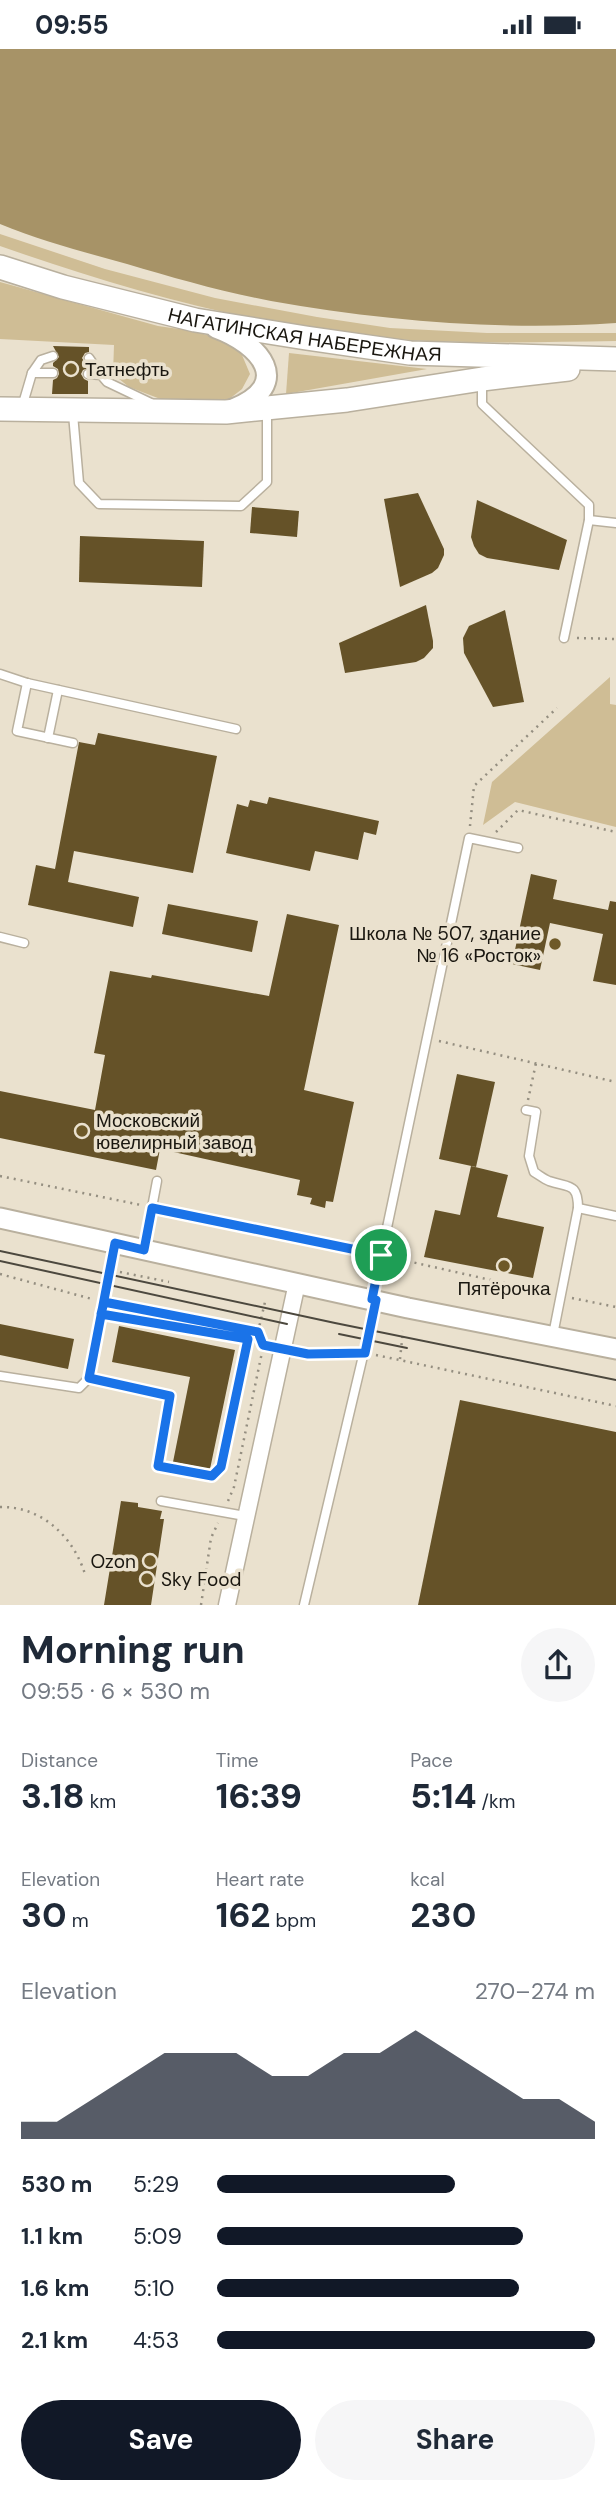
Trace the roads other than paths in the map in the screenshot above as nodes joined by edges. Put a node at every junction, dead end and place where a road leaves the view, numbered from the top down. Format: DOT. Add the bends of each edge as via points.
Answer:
graph roads {
  1 [pos="0,267"];
  2 [pos="195,320"];
  3 [pos="53,356"];
  4 [pos="89,358"];
  5 [pos="616,361"];
  6 [pos="32,373"];
  7 [pos="53,373"];
  8 [pos="89,374"];
  9 [pos="101,375"];
  10 [pos="482,379"];
  11 [pos="267,408"];
  12 [pos="11,410"];
  13 [pos="73,411"];
  14 [pos="226,412"];
  15 [pos="170,413"];
  16 [pos="589,520"];
  17 [pos="616,523"];
  18 [pos="564,638"];
  19 [pos="0,674"];
  20 [pos="27,683"];
  21 [pos="58,690"];
  22 [pos="236,729"];
  23 [pos="48,738"];
  24 [pos="73,743"];
  25 [pos="518,848"];
  26 [pos="0,937"];
  27 [pos="24,943"];
  28 [pos="526,1110"];
  29 [pos="157,1181"];
  30 [pos="578,1208"];
  31 [pos="616,1216"];
  32 [pos="0,1218"];
  33 [pos="115,1243"];
  34 [pos="144,1250"];
  35 [pos="297,1283"];
  36 [pos="374,1300"];
  37 [pos="101,1314"];
  38 [pos="553,1335"];
  39 [pos="616,1349"];
  40 [pos="0,1376"];
  41 [pos="89,1378"];
  42 [pos="161,1501"];
  43 [pos="245,1516"];
  44 [pos="227,1605"];
  45 [pos="304,1605"];
  1 -- 2 [label="main road, НАГАТИНСКАЯ НАБЕРЕЖНАЯ"];
  2 -- 5 [label="main road, НАГАТИНСКАЯ НАБЕРЕЖНАЯ" via="410,353"];
  2 -- 14 [label="street" via="250,345 265,366 263,388 256,397"];
  3 -- 6 [label="lane" via="41,360"];
  4 -- 9 [label="lane"];
  5 -- 10 [label="main road, НАГАТИНСКАЯ НАБЕРЕЖНАЯ"];
  6 -- 7 [label="lane"];
  6 -- 12 [label="lane"];
  8 -- 9 [label="lane"];
  9 -- 15 [label="lane"];
  10 -- 11 [label="main road, НАГАТИНСКАЯ НАБЕРЕЖНАЯ"];
  10 -- 16 [label="lane" via="482,404 589,505"];
  11 -- 13 [label="lane" via="267,482 242,506 99,504 79,483"];
  11 -- 14 [label="main road, НАГАТИНСКАЯ НАБЕРЕЖНАЯ"];
  12 -- 13 [label="main road, НАГАТИНСКАЯ НАБЕРЕЖНАЯ"];
  13 -- 15 [label="main road, НАГАТИНСКАЯ НАБЕРЕЖНАЯ"];
  14 -- 15 [label="main road, НАГАТИНСКАЯ НАБЕРЕЖНАЯ"];
  16 -- 17 [label="lane"];
  16 -- 18 [label="lane"];
  19 -- 20 [label="lane"];
  20 -- 21 [label="lane"];
  20 -- 23 [label="lane" via="17,731"];
  21 -- 22 [label="lane"];
  21 -- 23 [label="lane"];
  23 -- 24 [label="lane"];
  25 -- 36 [label="lane" via="469,838"];
  26 -- 27 [label="lane"];
  28 -- 30 [label="lane" via="536,1112 529,1156 534,1172 547,1181 571,1186 578,1195"];
  29 -- 34 [label="lane"];
  30 -- 31 [label="lane"];
  30 -- 38 [label="lane"];
  32 -- 33 [label="street"];
  33 -- 34 [label="street"];
  33 -- 37 [label="lane"];
  34 -- 35 [label="street"];
  35 -- 36 [label="street"];
  35 -- 43 [label="street"];
  36 -- 38 [label="street"];
  36 -- 45 [label="lane"];
  37 -- 41 [label="lane"];
  37 -- 41 [label="lane" via="248,1339 221,1467 212,1476 158,1466 170,1396"];
  38 -- 39 [label="street"];
  40 -- 41 [label="lane" via="79,1388"];
  42 -- 43 [label="lane"];
  43 -- 44 [label="street"];
}
